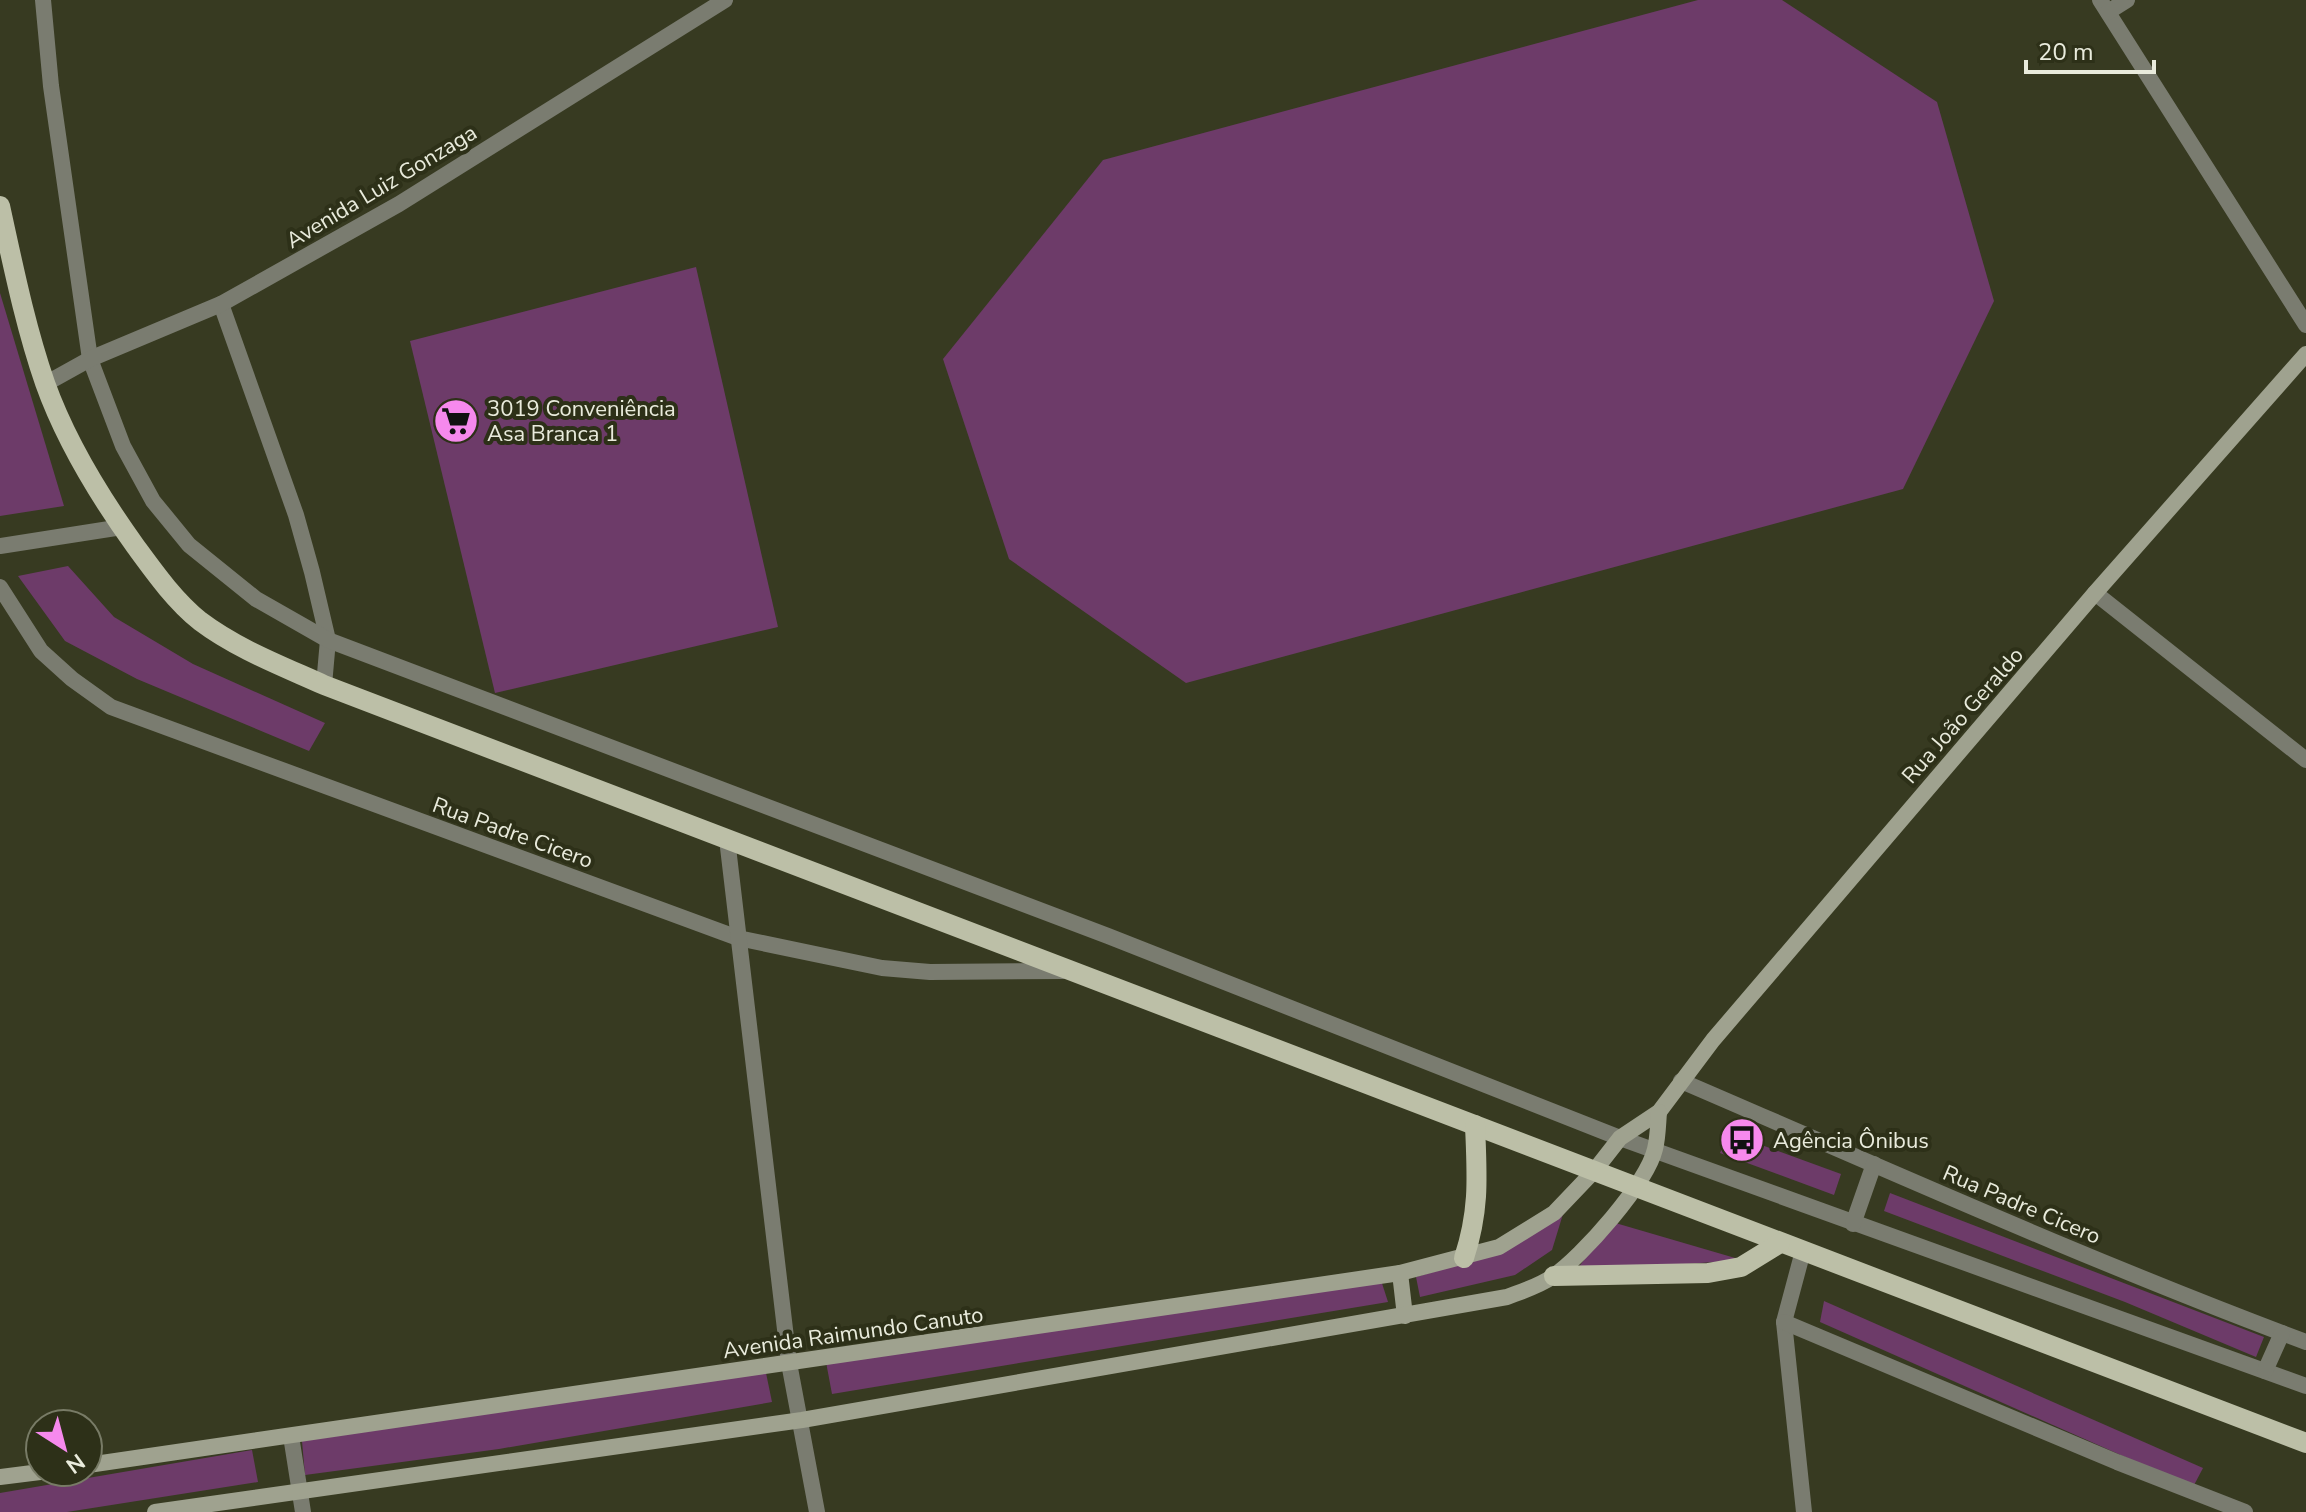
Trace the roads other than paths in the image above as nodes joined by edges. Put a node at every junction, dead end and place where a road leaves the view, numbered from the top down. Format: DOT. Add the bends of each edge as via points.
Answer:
graph roads {
  1 [pos="43,0"];
  2 [pos="725,0"];
  3 [pos="2127,0"];
  4 [pos="2104,6"];
  5 [pos="0,206"];
  6 [pos="221,304"];
  7 [pos="2306,325"];
  8 [pos="2306,354"];
  9 [pos="90,359"];
  10 [pos="45,384"];
  11 [pos="122,527"];
  12 [pos="0,546"];
  13 [pos="0,587"];
  14 [pos="2095,593"];
  15 [pos="328,640"];
  16 [pos="324,685"];
  17 [pos="2306,760"];
  18 [pos="727,839"];
  19 [pos="738,938"];
  20 [pos="1073,971"];
  21 [pos="1681,1081"];
  22 [pos="1659,1112"];
  23 [pos="1475,1125"];
  24 [pos="1620,1138"];
  25 [pos="1655,1151"];
  26 [pos="1874,1164"];
  27 [pos="1595,1170"];
  28 [pos="1637,1186"];
  29 [pos="1853,1224"];
  30 [pos="1780,1243"];
  31 [pos="1803,1251"];
  32 [pos="1464,1258"];
  33 [pos="1400,1273"];
  34 [pos="1554,1276"];
  35 [pos="1405,1316"];
  36 [pos="1784,1322"];
  37 [pos="2282,1333"];
  38 [pos="2306,1342"];
  39 [pos="789,1363"];
  40 [pos="2265,1371"];
  41 [pos="2306,1386"];
  42 [pos="802,1420"];
  43 [pos="291,1436"];
  44 [pos="2306,1443"];
  45 [pos="104,1463"];
  46 [pos="24,1474"];
  47 [pos="0,1477"];
  48 [pos="299,1490"];
  49 [pos="155,1512"];
  50 [pos="303,1512"];
  51 [pos="817,1512"];
  52 [pos="1804,1512"];
  53 [pos="2245,1512"];
  1 -- 9 [label="street"];
  2 -- 6 [label="street, Avenida Luiz Gonzaga" via="399,204"];
  3 -- 4 [label="street"];
  4 -- 7 [label="street"];
  5 -- 10 [label="main road"];
  6 -- 9 [label="street, Avenida Luiz Gonzaga"];
  6 -- 15 [label="street" via="296,515"];
  8 -- 14 [label="street, Rua João Geraldo"];
  9 -- 10 [label="street, Avenida Luiz Gonzaga"];
  9 -- 15 [label="street" via="123,446 153,501 189,545 256,599"];
  10 -- 11 [label="main road" via="80,460"];
  11 -- 12 [label="street"];
  11 -- 16 [label="main road" via="162,582 200,620 245,650"];
  13 -- 19 [label="street, Rua Padre Cicero" via="41,651 111,707"];
  14 -- 17 [label="street"];
  14 -- 21 [label="street, Rua João Geraldo"];
  15 -- 16 [label="street"];
  15 -- 24 [label="street" via="1108,936"];
  16 -- 18 [label="main road"];
  18 -- 19 [label="street"];
  18 -- 20 [label="main road"];
  19 -- 20 [label="street, Rua Padre Cicero" via="882,968"];
  19 -- 39 [label="street"];
  20 -- 23 [label="main road"];
  21 -- 22 [label="street, Rua João Geraldo"];
  21 -- 26 [label="street, Rua Padre Cicero"];
  22 -- 24 [label="street, Rua João Geraldo"];
  22 -- 25 [label="street, Rua João Geraldo"];
  23 -- 27 [label="main road"];
  23 -- 32 [label="main road" via="1477,1195"];
  24 -- 25 [label="street"];
  24 -- 27 [label="street, Rua João Geraldo"];
  25 -- 28 [label="street, Rua João Geraldo"];
  25 -- 29 [label="street"];
  26 -- 29 [label="street"];
  26 -- 37 [label="street, Rua Padre Cicero"];
  27 -- 28 [label="main road"];
  27 -- 32 [label="street, Avenida Raimundo Canuto" via="1554,1213 1529,1230"];
  28 -- 30 [label="main road"];
  28 -- 34 [label="street"];
  29 -- 40 [label="street"];
  30 -- 31 [label="main road"];
  30 -- 34 [label="main road" via="1741,1267 1708,1273"];
  31 -- 36 [label="street"];
  31 -- 44 [label="main road"];
  32 -- 33 [label="street, Avenida Raimundo Canuto"];
  33 -- 35 [label="street"];
  33 -- 39 [label="street, Avenida Raimundo Canuto"];
  34 -- 35 [label="street" via="1507,1297"];
  35 -- 42 [label="street"];
  36 -- 52 [label="street"];
  36 -- 53 [label="street"];
  37 -- 38 [label="street, Rua Padre Cicero"];
  37 -- 40 [label="street"];
  39 -- 42 [label="street"];
  39 -- 43 [label="street, Avenida Raimundo Canuto"];
  40 -- 41 [label="street"];
  42 -- 48 [label="street"];
  42 -- 51 [label="street"];
  43 -- 45 [label="street, Avenida Raimundo Canuto"];
  43 -- 48 [label="street"];
  46 -- 47 [label="street"];
  48 -- 49 [label="street"];
  48 -- 50 [label="street"];
}
